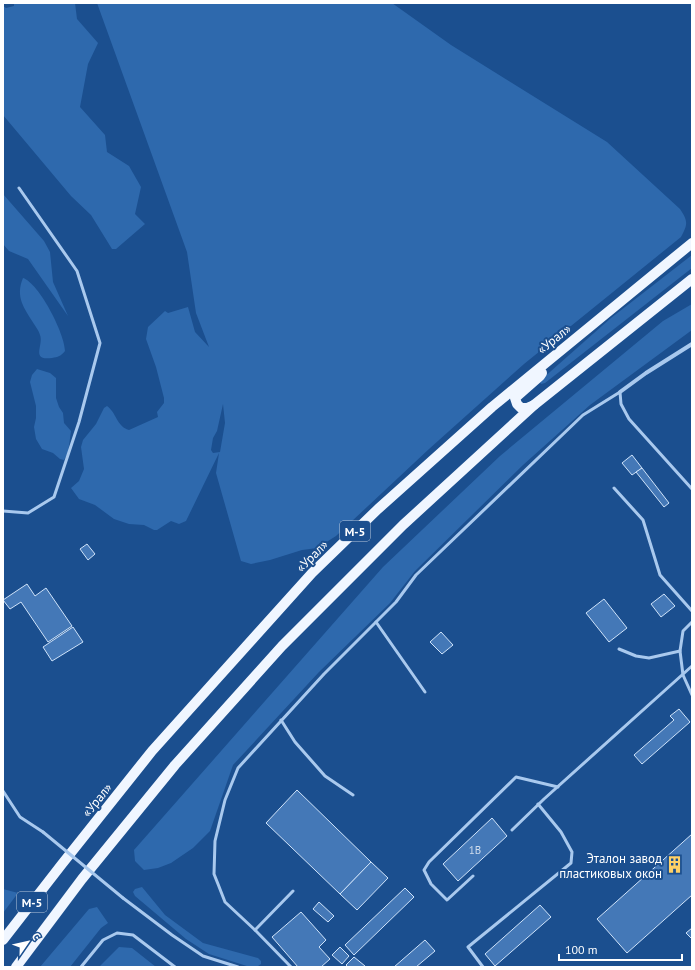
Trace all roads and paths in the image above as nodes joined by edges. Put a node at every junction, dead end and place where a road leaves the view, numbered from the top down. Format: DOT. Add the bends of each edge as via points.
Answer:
graph roads {
  1 [pos="19,188"];
  2 [pos="692,243"];
  3 [pos="692,279"];
  4 [pos="692,344"];
  5 [pos="548,361"];
  6 [pos="620,392"];
  7 [pos="534,405"];
  8 [pos="614,488"];
  9 [pos="692,489"];
  10 [pos="3,511"];
  11 [pos="692,611"];
  12 [pos="376,622"];
  13 [pos="692,622"];
  14 [pos="619,649"];
  15 [pos="680,651"];
  16 [pos="692,666"];
  17 [pos="683,675"];
  18 [pos="425,692"];
  19 [pos="692,695"];
  20 [pos="281,720"];
  21 [pos="558,787"];
  22 [pos="3,791"];
  23 [pos="353,795"];
  24 [pos="538,804"];
  25 [pos="512,830"];
  26 [pos="473,876"];
  27 [pos="294,891"];
  28 [pos="255,930"];
  29 [pos="3,940"];
  30 [pos="16,967"];
  31 [pos="81,967"];
  32 [pos="175,967"];
  33 [pos="238,967"];
  34 [pos="291,967"];
  35 [pos="483,967"];
  1 -- 10 [label="lane" via="77,271 100,343 79,422 54,497 28,513"];
  2 -- 5 [label="main road, «Урал» / М-5"];
  3 -- 7 [label="main road, М-5"];
  4 -- 6 [label="street"];
  5 -- 7 [label="main road" via="540,376 515,398 522,408"];
  5 -- 29 [label="main road, «Урал» / М-5" via="469,427 312,573 152,751"];
  6 -- 9 [label="lane" via="621,404 629,419"];
  6 -- 12 [label="lane" via="583,415 416,575 396,602"];
  7 -- 30 [label="main road, М-5" via="403,525 282,646 175,765 82,879"];
  8 -- 11 [label="lane" via="643,520 660,575"];
  12 -- 18 [label="lane"];
  12 -- 20 [label="lane"];
  13 -- 15 [label="lane" via="683,631"];
  14 -- 15 [label="lane" via="649,658"];
  15 -- 17 [label="lane"];
  16 -- 17 [label="lane"];
  17 -- 19 [label="lane"];
  17 -- 21 [label="lane"];
  20 -- 23 [label="lane" via="295,742 325,776"];
  20 -- 28 [label="lane" via="238,768 225,800 215,841 214,874 225,902"];
  21 -- 24 [label="lane"];
  21 -- 26 [label="lane" via="516,777 429,862 424,870 431,884 447,900"];
  22 -- 33 [label="lane, bridge" via="20,817 43,832 172,935 203,956"];
  24 -- 25 [label="lane"];
  24 -- 35 [label="lane" via="561,832 572,852 571,863 468,948"];
  27 -- 28 [label="lane"];
  28 -- 34 [label="lane"];
  31 -- 32 [label="lane" via="103,940 117,933 132,935"];
}
